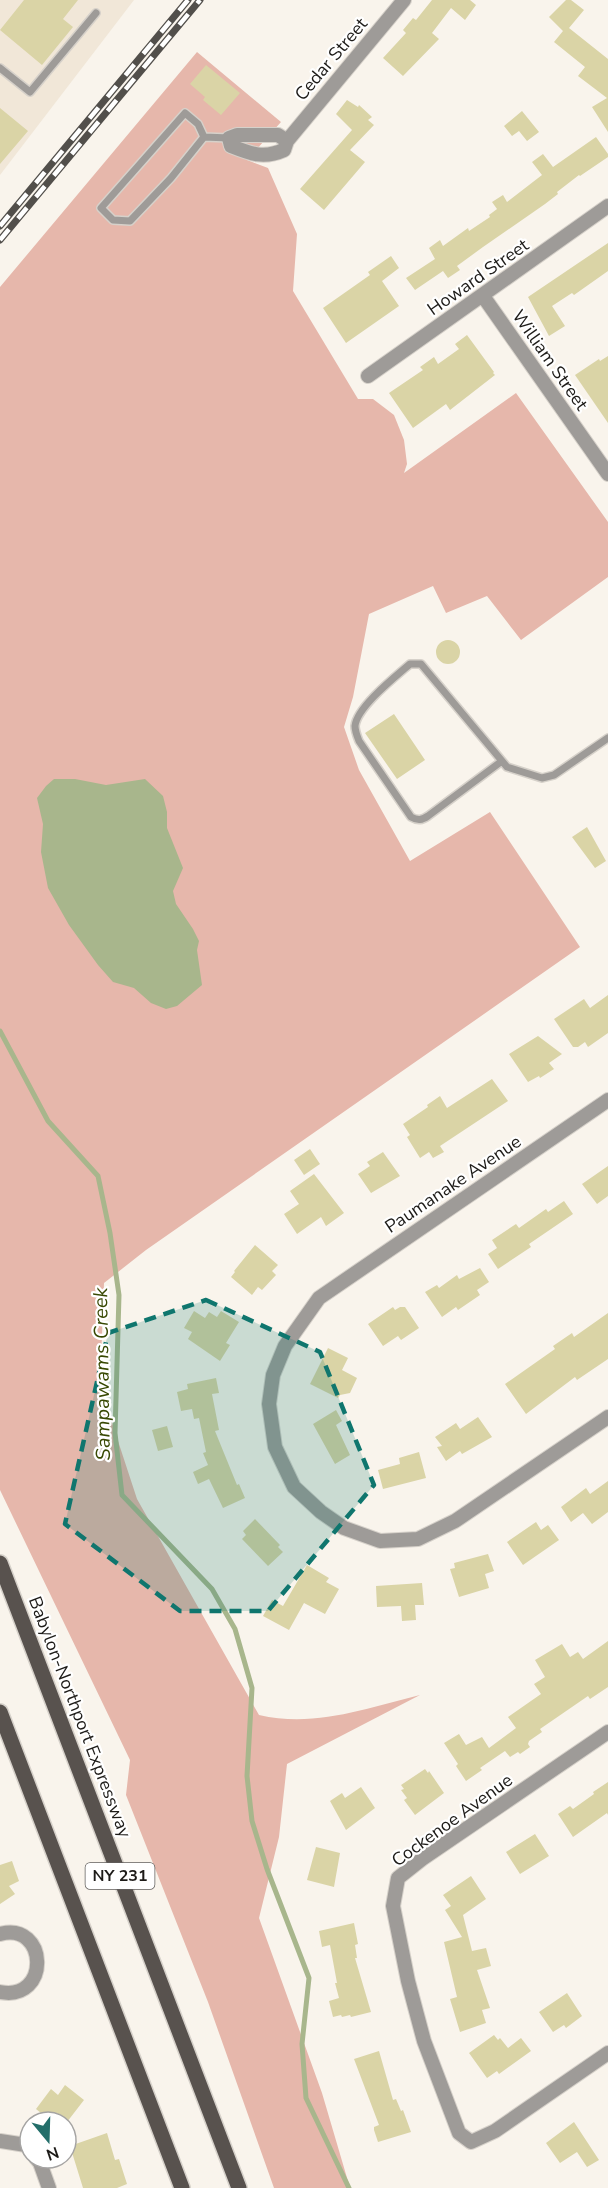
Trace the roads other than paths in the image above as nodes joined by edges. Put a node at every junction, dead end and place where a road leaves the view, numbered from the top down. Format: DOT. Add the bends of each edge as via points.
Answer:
graph roads {
  1 [pos="404,0"];
  2 [pos="96,13"];
  3 [pos="0,68"];
  4 [pos="204,137"];
  5 [pos="229,138"];
  6 [pos="287,141"];
  7 [pos="608,206"];
  8 [pos="483,296"];
  9 [pos="368,375"];
  10 [pos="608,474"];
  11 [pos="608,738"];
  12 [pos="502,761"];
  13 [pos="608,1100"];
  14 [pos="608,1417"];
  15 [pos="0,1563"];
  16 [pos="0,1712"];
  17 [pos="608,1732"];
  18 [pos="0,1934"];
  19 [pos="0,1992"];
  20 [pos="608,2053"];
  21 [pos="0,2141"];
  22 [pos="18,2144"];
  23 [pos="43,2170"];
  24 [pos="49,2188"];
  25 [pos="182,2188"];
  26 [pos="239,2188"];
  1 -- 6 [label="street, Cedar Street"];
  2 -- 3 [label="lane" via="30,92"];
  4 -- 4 [label="lane" via="130,221 113,220 101,208 185,113 198,124"];
  4 -- 5 [label="lane"];
  5 -- 6 [label="street" via="278,135"];
  5 -- 6 [label="street, Cedar Street" via="231,146 271,156 284,150"];
  7 -- 8 [label="street, Howard Street"];
  8 -- 9 [label="street, Howard Street"];
  8 -- 10 [label="street, William Street"];
  11 -- 12 [label="lane" via="554,775 542,778 507,767"];
  12 -- 12 [label="lane" via="418,663 410,664 371,699 355,728 359,741 414,819 428,816"];
  13 -- 14 [label="street, Paumanake Avenue" via="319,1298 285,1346 273,1375 269,1404 275,1447 294,1487 344,1528 380,1541 418,1539 455,1521"];
  15 -- 26 [label="main road, Babylon-Northport Expressway / NY 231"];
  16 -- 25 [label="main road, NY 231"];
  17 -- 20 [label="street, Cockenoe Avenue" via="398,1878 393,1906 424,2041 459,2133 471,2142 495,2131"];
  18 -- 19 [label="street" via="23,1936 31,1943 38,1961 33,1980 26,1987 16,1992"];
  21 -- 22 [label="street"];
  23 -- 24 [label="street"];
}
